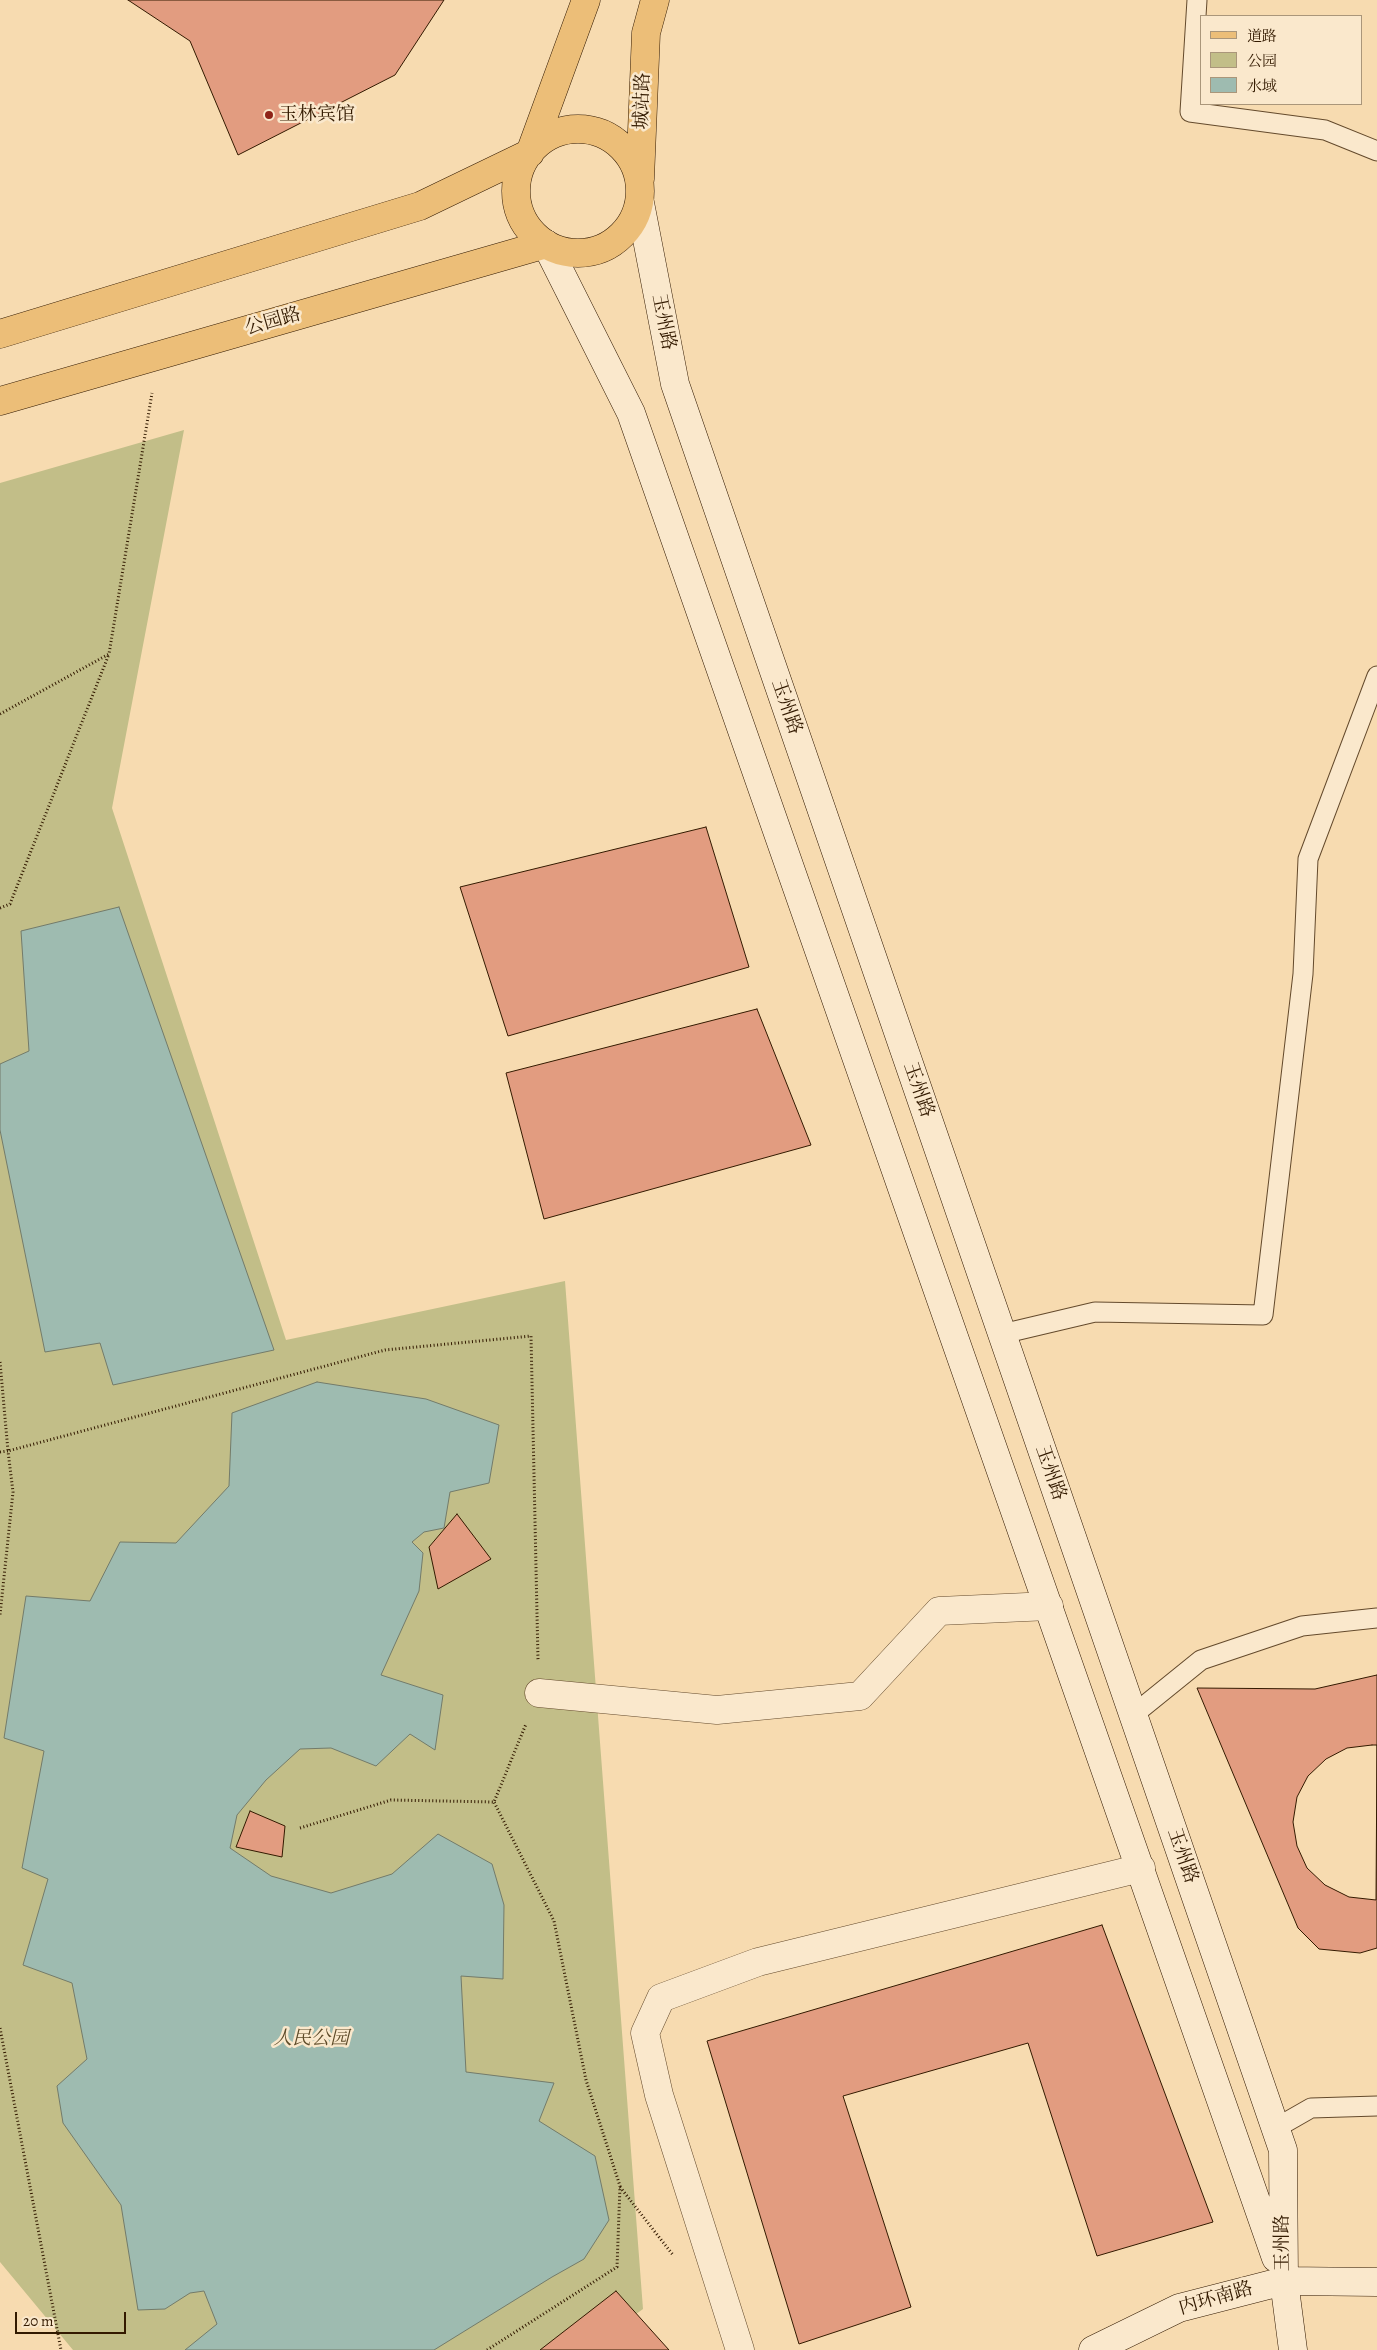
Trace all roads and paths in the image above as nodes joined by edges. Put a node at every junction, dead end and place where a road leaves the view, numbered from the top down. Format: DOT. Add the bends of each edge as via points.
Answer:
graph roads {
  1 [pos="586,0"];
  2 [pos="655,0"];
  3 [pos="1197,0"];
  4 [pos="1377,151"];
  5 [pos="530,152"];
  6 [pos="640,203"];
  7 [pos="546,244"];
  8 [pos="0,334"];
  9 [pos="158,355"];
  10 [pos="0,401"];
  11 [pos="109,654"];
  12 [pos="1377,676"];
  13 [pos="0,714"];
  14 [pos="0,908"];
  15 [pos="1002,1334"];
  16 [pos="0,1362"];
  17 [pos="8,1451"];
  18 [pos="0,1452"];
  19 [pos="1049,1606"];
  20 [pos="0,1615"];
  21 [pos="1377,1618"];
  22 [pos="539,1693"];
  23 [pos="1133,1714"];
  24 [pos="494,1802"];
  25 [pos="300,1828"];
  26 [pos="1141,1868"];
  27 [pos="0,2028"];
  28 [pos="1377,2106"];
  29 [pos="1276,2128"];
  30 [pos="1284,2281"];
  31 [pos="1377,2282"];
  32 [pos="61,2350"];
  33 [pos="488,2350"];
  34 [pos="740,2350"];
  35 [pos="1093,2350"];
  36 [pos="1293,2350"];
  1 -- 5 [label="main road"];
  2 -- 6 [label="main road, 城站路" via="646,33"];
  3 -- 4 [label="lane" via="1190,112 1324,130"];
  5 -- 6 [label="main road" via="548,137 568,130 589,130 608,137 624,148 635,165"];
  5 -- 7 [label="main road" via="520,169 516,190 519,211 530,230"];
  5 -- 8 [label="main road" via="420,206"];
  6 -- 7 [label="main road" via="633,222 604,248 585,253 565,252"];
  6 -- 15 [label="main road, 玉州路" via="675,384"];
  7 -- 9 [label="main road, 公园路"];
  7 -- 19 [label="main road, 玉州路" via="632,413"];
  9 -- 10 [label="main road, 公园路"];
  9 -- 11 [label="path"];
  11 -- 13 [label="path"];
  11 -- 14 [label="path" via="10,904"];
  12 -- 15 [label="lane" via="1308,859 1303,974 1263,1315 1094,1312"];
  15 -- 23 [label="main road, 玉州路"];
  16 -- 17 [label="path"];
  17 -- 18 [label="path"];
  17 -- 20 [label="path" via="13,1492"];
  17 -- 22 [label="path" via="385,1350 531,1336"];
  19 -- 22 [label="main road" via="939,1611 860,1696 717,1710"];
  19 -- 26 [label="main road, 玉州路"];
  21 -- 23 [label="lane" via="1302,1626 1201,1660"];
  22 -- 24 [label="path"];
  23 -- 29 [label="main road, 玉州路"];
  24 -- 25 [label="path" via="391,1800"];
  24 -- 33 [label="path" via="554,1921 586,2080 620,2186 618,2267"];
  26 -- 30 [label="main road, 玉州路"];
  26 -- 34 [label="main road" via="758,1962 661,1998 645,2033 658,2095"];
  27 -- 32 [label="path"];
  28 -- 29 [label="lane" via="1311,2108"];
  29 -- 30 [label="main road, 玉州路" via="1283,2150"];
  30 -- 31 [label="main road, 内环南路"];
  30 -- 35 [label="main road, 内环南路" via="1179,2308"];
  30 -- 36 [label="main road"];
}
